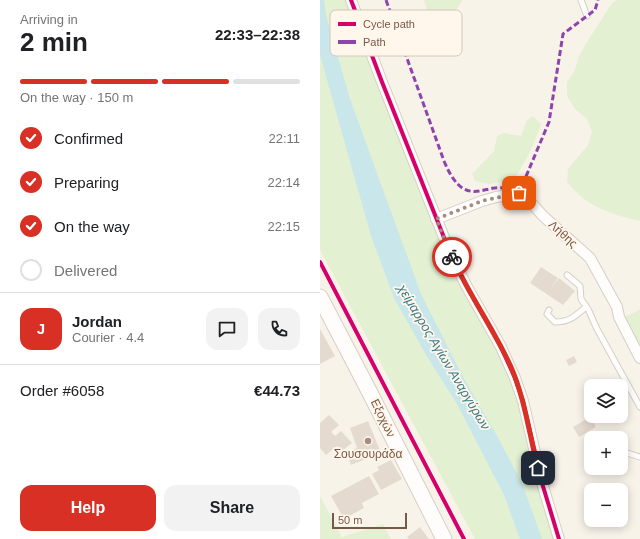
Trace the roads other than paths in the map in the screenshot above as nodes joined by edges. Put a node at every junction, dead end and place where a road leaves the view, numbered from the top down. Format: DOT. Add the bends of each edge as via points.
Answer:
graph roads {
  1 [pos="352,0"];
  2 [pos="581,0"];
  3 [pos="356,10"];
  4 [pos="587,16"];
  5 [pos="373,56"];
  6 [pos="436,219"];
  7 [pos="567,275"];
  8 [pos="320,297"];
  9 [pos="586,307"];
  10 [pos="549,310"];
  11 [pos="640,358"];
  12 [pos="640,408"];
  13 [pos="628,453"];
  14 [pos="640,457"];
  15 [pos="444,539"];
  16 [pos="559,539"];
  1 -- 3 [label="street"];
  2 -- 4 [label="lane"];
  5 -- 6 [label="street"];
  6 -- 11 [label="street, Λήθης" via="496,197 519,193 527,198 590,258 617,307 619,317"];
  6 -- 16 [label="street" via="456,266 501,347 515,378"];
  7 -- 9 [label="lane" via="580,286 581,299"];
  8 -- 15 [label="main road, Εξοχών"];
  9 -- 10 [label="lane" via="564,322 555,322 547,314"];
  9 -- 12 [label="lane"];
  13 -- 14 [label="lane"];
}
